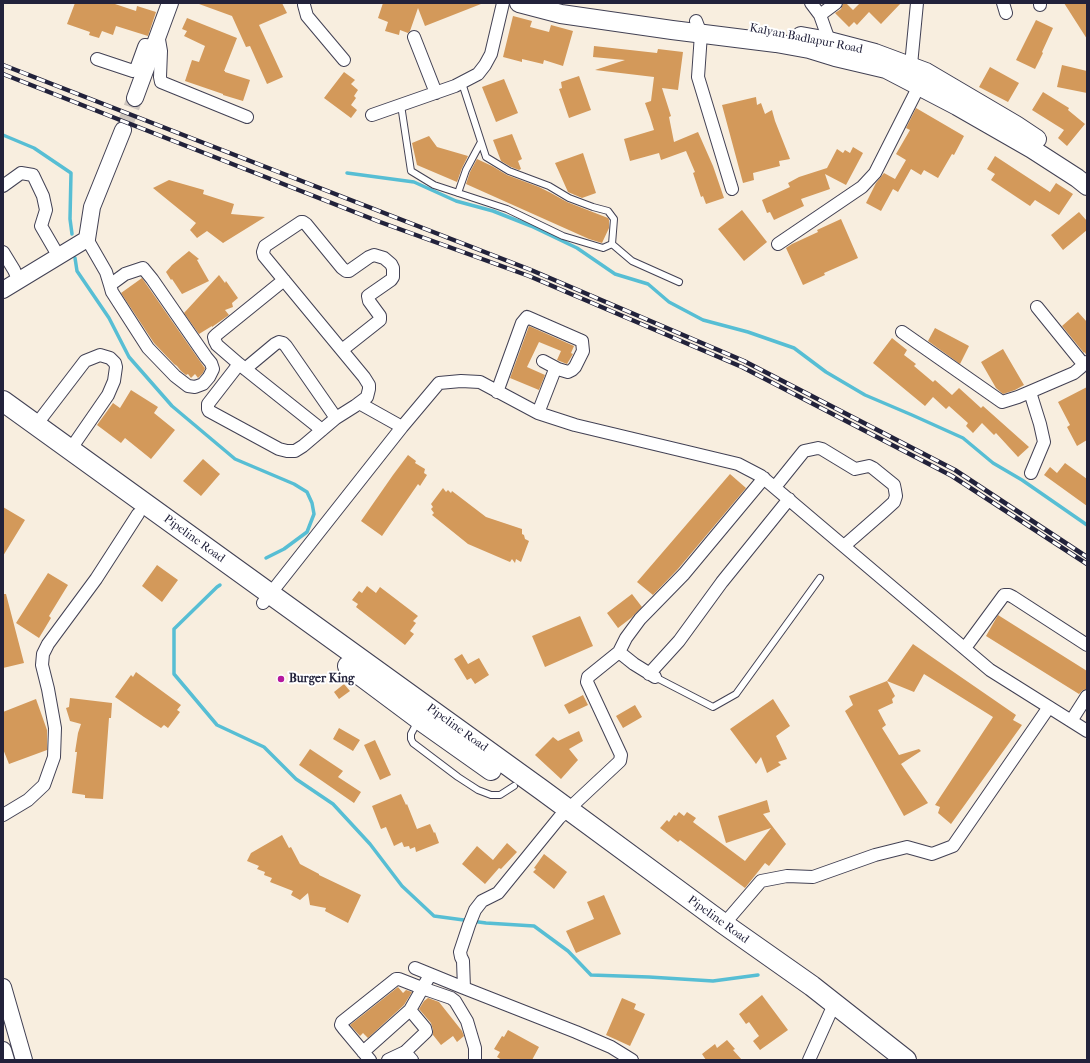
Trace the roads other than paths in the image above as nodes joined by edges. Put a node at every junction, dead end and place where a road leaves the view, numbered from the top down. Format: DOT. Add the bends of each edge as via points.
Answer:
graph roads {
  1 [pos="170,3"];
  2 [pos="304,3"];
  3 [pos="503,3"];
  4 [pos="519,3"];
  5 [pos="812,3"];
  6 [pos="836,3"];
  7 [pos="916,3"];
  8 [pos="568,7"];
  9 [pos="820,15"];
  10 [pos="698,27"];
  11 [pos="418,35"];
  12 [pos="156,40"];
  13 [pos="832,49"];
  14 [pos="97,59"];
  15 [pos="344,60"];
  16 [pos="916,76"];
  17 [pos="462,83"];
  18 [pos="436,93"];
  19 [pos="135,98"];
  20 [pos="401,105"];
  21 [pos="372,115"];
  22 [pos="247,117"];
  23 [pos="123,130"];
  24 [pos="481,142"];
  25 [pos="1087,172"];
  26 [pos="3,186"];
  27 [pos="1087,186"];
  28 [pos="732,189"];
  29 [pos="458,193"];
  30 [pos="87,240"];
  31 [pos="612,244"];
  32 [pos="778,244"];
  33 [pos="3,252"];
  34 [pos="59,257"];
  35 [pos="284,280"];
  36 [pos="19,281"];
  37 [pos="679,282"];
  38 [pos="110,285"];
  39 [pos="3,290"];
  40 [pos="1037,307"];
  41 [pos="902,332"];
  42 [pos="342,350"];
  43 [pos="543,361"];
  44 [pos="1086,364"];
  45 [pos="242,367"];
  46 [pos="558,369"];
  47 [pos="497,392"];
  48 [pos="1030,392"];
  49 [pos="3,401"];
  50 [pos="359,403"];
  51 [pos="538,413"];
  52 [pos="3,417"];
  53 [pos="336,418"];
  54 [pos="36,425"];
  55 [pos="402,427"];
  56 [pos="322,430"];
  57 [pos="70,450"];
  58 [pos="1031,473"];
  59 [pos="764,478"];
  60 [pos="775,487"];
  61 [pos="789,499"];
  62 [pos="138,514"];
  63 [pos="844,546"];
  64 [pos="820,578"];
  65 [pos="267,598"];
  66 [pos="1087,645"];
  67 [pos="965,648"];
  68 [pos="619,652"];
  69 [pos="652,675"];
  70 [pos="1087,696"];
  71 [pos="1049,707"];
  72 [pos="419,713"];
  73 [pos="1071,721"];
  74 [pos="1087,731"];
  75 [pos="563,814"];
  76 [pos="3,815"];
  77 [pos="724,924"];
  78 [pos="415,968"];
  79 [pos="779,968"];
  80 [pos="430,975"];
  81 [pos="3,987"];
  82 [pos="422,988"];
  83 [pos="464,988"];
  84 [pos="410,1010"];
  85 [pos="831,1011"];
  86 [pos="22,1053"];
  87 [pos="4,1054"];
  88 [pos="366,1056"];
  89 [pos="409,1056"];
  90 [pos="388,1060"];
  91 [pos="475,1060"];
  92 [pos="632,1060"];
  93 [pos="809,1060"];
  94 [pos="895,1060"];
  95 [pos="906,1060"];
  1 -- 12 [label="street"];
  2 -- 15 [label="street" via="307,16"];
  3 -- 17 [label="street" via="491,54 478,74"];
  4 -- 8 [label="main road, Kalyan Badlapur Road" via="560,14"];
  5 -- 9 [label="street"];
  6 -- 9 [label="street"];
  7 -- 16 [label="street"];
  8 -- 10 [label="main road, Kalyan Badlapur Road"];
  9 -- 13 [label="street"];
  10 -- 13 [label="main road, Kalyan Badlapur Road"];
  10 -- 28 [label="street" via="698,77"];
  11 -- 18 [label="street" via="419,52"];
  12 -- 14 [label="street" via="145,45 133,71"];
  12 -- 19 [label="street"];
  12 -- 22 [label="street" via="161,51 161,82"];
  13 -- 16 [label="main road, Kalyan Badlapur Road" via="874,53"];
  16 -- 25 [label="main road, Kalyan Badlapur Road" via="1016,125"];
  16 -- 27 [label="main road"];
  16 -- 32 [label="street" via="875,173 862,187"];
  17 -- 18 [label="street"];
  17 -- 24 [label="lane"];
  18 -- 20 [label="street"];
  20 -- 21 [label="street"];
  20 -- 29 [label="lane" via="411,171 434,185"];
  23 -- 30 [label="street" via="92,207"];
  24 -- 29 [label="lane" via="466,170"];
  24 -- 31 [label="lane" via="486,157 509,171 549,186 569,198 608,211 614,219"];
  26 -- 34 [label="street" via="21,173 33,175 43,196 46,210 41,226"];
  29 -- 31 [label="lane" via="507,209 563,236 603,248"];
  30 -- 34 [label="street"];
  30 -- 38 [label="street" via="106,272"];
  31 -- 37 [label="lane" via="632,261"];
  33 -- 36 [label="street"];
  34 -- 36 [label="street"];
  35 -- 42 [label="street"];
  35 -- 42 [label="street" via="264,256 263,248 301,222 306,224 346,271 374,255 384,258 391,264 391,280 368,296 380,320"];
  35 -- 45 [label="street" via="214,338 217,345"];
  36 -- 39 [label="street"];
  38 -- 38 [label="street" via="148,348 188,386 203,384 213,369 211,363 143,268 125,274"];
  40 -- 44 [label="street"];
  41 -- 48 [label="street" via="1002,402"];
  42 -- 50 [label="street" via="369,385 367,397"];
  43 -- 46 [label="street"];
  44 -- 48 [label="street" via="1074,373"];
  45 -- 53 [label="street" via="275,344 282,343"];
  45 -- 56 [label="street"];
  45 -- 56 [label="street" via="208,404 208,409 279,449 288,451 295,451"];
  46 -- 47 [label="street" via="568,372 575,367 583,351 582,341 527,317 522,323"];
  46 -- 51 [label="street" via="554,372"];
  47 -- 51 [label="street"];
  47 -- 55 [label="street" via="480,382 439,383"];
  48 -- 58 [label="street" via="1044,442"];
  49 -- 54 [label="main road, Pipeline Road"];
  50 -- 53 [label="street"];
  50 -- 55 [label="street"];
  51 -- 59 [label="street" via="575,425 738,464"];
  52 -- 62 [label="main road, Pipeline Road"];
  53 -- 56 [label="street"];
  54 -- 57 [label="main road, Pipeline Road"];
  54 -- 57 [label="street" via="85,361 100,355 110,358 116,367 108,395"];
  55 -- 65 [label="street"];
  57 -- 65 [label="main road, Pipeline Road"];
  59 -- 60 [label="street"];
  59 -- 68 [label="street" via="684,574 640,619"];
  60 -- 61 [label="street"];
  60 -- 63 [label="street" via="804,451 818,448 855,469 869,466 894,485 894,502"];
  61 -- 63 [label="street"];
  61 -- 69 [label="street"];
  62 -- 65 [label="main road, Pipeline Road"];
  62 -- 76 [label="street" via="96,579 42,654 55,728 54,757 44,785 28,800"];
  63 -- 67 [label="street"];
  64 -- 69 [label="lane" via="736,694 713,707"];
  65 -- 72 [label="main road, Pipeline Road"];
  66 -- 67 [label="street" via="1013,597 1004,595"];
  67 -- 71 [label="street" via="990,670"];
  68 -- 69 [label="street"];
  68 -- 75 [label="street" via="588,677 588,682 620,755 620,761"];
  70 -- 73 [label="street"];
  71 -- 73 [label="street"];
  71 -- 77 [label="street" via="953,846 932,854 907,847 875,855 813,877 787,876 761,882"];
  72 -- 75 [label="main road, Pipeline Road"];
  72 -- 75 [label="main road, Pipeline Road" via="514,786"];
  73 -- 74 [label="street"];
  75 -- 77 [label="main road, Pipeline Road"];
  75 -- 79 [label="main road, Pipeline Road"];
  75 -- 83 [label="street" via="498,893 482,902 475,910 460,952"];
  77 -- 79 [label="main road, Pipeline Road"];
  78 -- 80 [label="street"];
  79 -- 85 [label="main road, Pipeline Road"];
  79 -- 95 [label="main road, Pipeline Road" via="812,986"];
  80 -- 82 [label="street"];
  80 -- 83 [label="street"];
  81 -- 86 [label="street"];
  82 -- 84 [label="street"];
  82 -- 88 [label="street" via="402,979 396,980 342,1022 341,1025"];
  82 -- 91 [label="street" via="451,998 458,1006 467,1021 476,1048"];
  83 -- 92 [label="street" via="604,1044"];
  84 -- 88 [label="street"];
  84 -- 89 [label="street" via="426,1028 426,1032"];
  85 -- 93 [label="street"];
  85 -- 94 [label="main road, Pipeline Road"];
  86 -- 87 [label="street"];
  89 -- 90 [label="street"];
}
